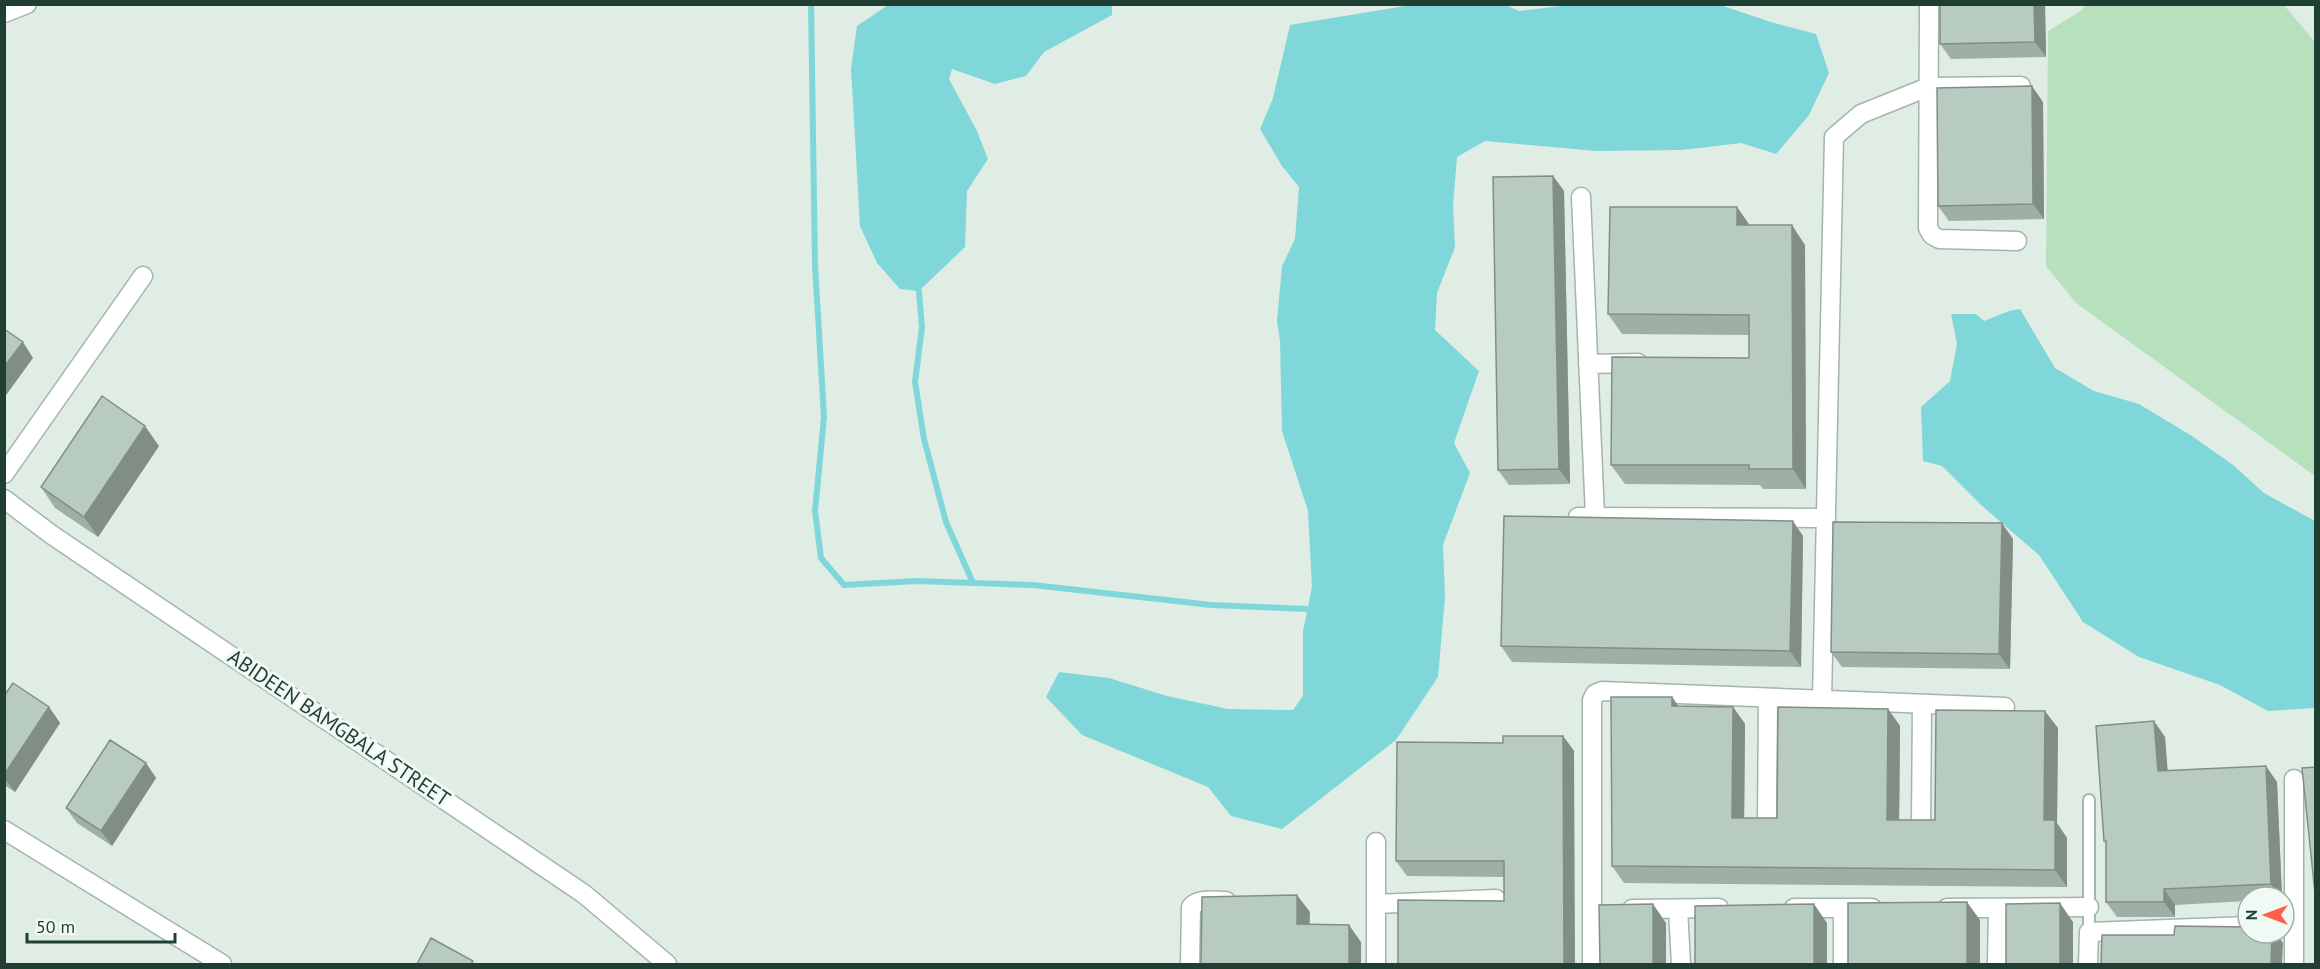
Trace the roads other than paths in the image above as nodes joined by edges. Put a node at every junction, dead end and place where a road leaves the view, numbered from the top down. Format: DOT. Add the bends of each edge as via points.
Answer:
graph roads {
  1 [pos="27,4"];
  2 [pos="1929,4"];
  3 [pos="4,13"];
  4 [pos="2021,86"];
  5 [pos="1928,87"];
  6 [pos="1581,197"];
  7 [pos="2017,241"];
  8 [pos="143,276"];
  9 [pos="1658,362"];
  10 [pos="1588,364"];
  11 [pos="4,474"];
  12 [pos="4,499"];
  13 [pos="1825,518"];
  14 [pos="1768,698"];
  15 [pos="1822,700"];
  16 [pos="1922,704"];
  17 [pos="2005,707"];
  18 [pos="2294,778"];
  19 [pos="2088,800"];
  20 [pos="1767,819"];
  21 [pos="1921,824"];
  22 [pos="4,830"];
  23 [pos="1376,842"];
  24 [pos="2290,885"];
  25 [pos="1496,899"];
  26 [pos="1244,902"];
  27 [pos="1376,904"];
  28 [pos="2088,907"];
  29 [pos="1737,908"];
  30 [pos="1773,908"];
  31 [pos="1843,908"];
  32 [pos="1891,908"];
  33 [pos="1927,908"];
  34 [pos="1998,908"];
  35 [pos="1592,909"];
  36 [pos="1678,909"];
  37 [pos="2236,926"];
  38 [pos="2088,932"];
  39 [pos="2292,945"];
  40 [pos="222,964"];
  41 [pos="667,964"];
  42 [pos="1191,964"];
  43 [pos="1376,964"];
  44 [pos="1592,964"];
  45 [pos="1681,964"];
  46 [pos="1843,964"];
  47 [pos="1997,964"];
  48 [pos="2088,964"];
  49 [pos="2294,964"];
  1 -- 3 [label="street"];
  2 -- 5 [label="street"];
  4 -- 5 [label="street"];
  5 -- 7 [label="street" via="1928,228 1932,235 1939,239"];
  5 -- 13 [label="street" via="1861,114 1834,137"];
  6 -- 10 [label="street"];
  8 -- 11 [label="street"];
  9 -- 10 [label="street"];
  10 -- 13 [label="street" via="1586,517"];
  12 -- 41 [label="street, ABIDEEN BAMGBALA STREET" via="584,894"];
  13 -- 15 [label="street"];
  14 -- 15 [label="street"];
  14 -- 20 [label="street"];
  14 -- 35 [label="street" via="1602,691 1595,694"];
  15 -- 16 [label="street"];
  16 -- 17 [label="street"];
  16 -- 21 [label="street"];
  18 -- 24 [label="street"];
  19 -- 28 [label="lane"];
  22 -- 40 [label="street"];
  23 -- 27 [label="street"];
  25 -- 27 [label="street"];
  26 -- 42 [label="street" via="1194,903"];
  27 -- 43 [label="street"];
  28 -- 34 [label="street"];
  28 -- 38 [label="lane"];
  29 -- 36 [label="street"];
  30 -- 31 [label="street"];
  31 -- 32 [label="street"];
  31 -- 46 [label="street"];
  33 -- 34 [label="street"];
  34 -- 47 [label="street"];
  35 -- 36 [label="street"];
  35 -- 44 [label="street"];
  36 -- 45 [label="street"];
  37 -- 38 [label="street"];
  38 -- 48 [label="street"];
  39 -- 49 [label="street"];
}
